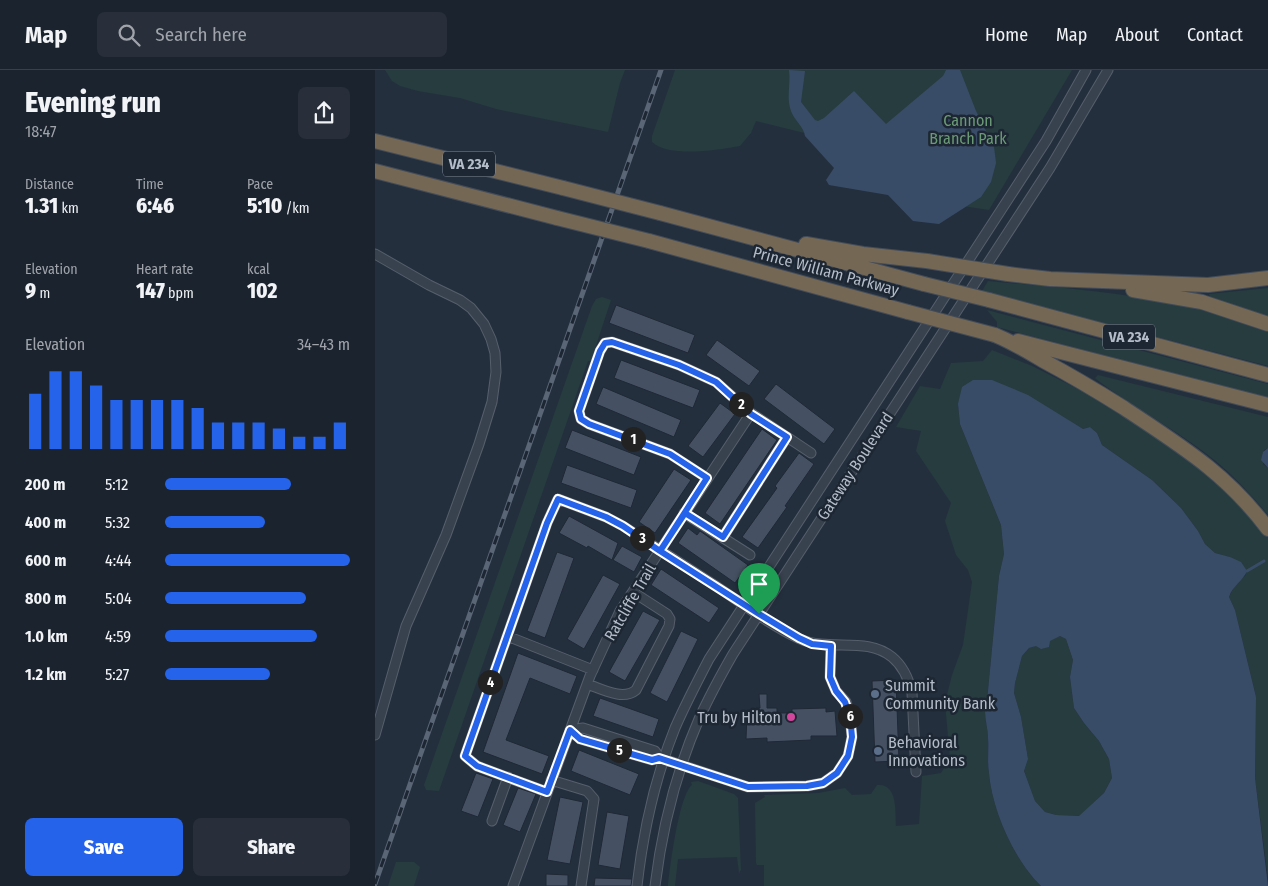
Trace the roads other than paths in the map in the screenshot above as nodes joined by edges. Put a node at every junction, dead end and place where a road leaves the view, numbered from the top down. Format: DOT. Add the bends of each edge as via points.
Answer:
graph roads {
  1 [pos="1087,70"];
  2 [pos="1108,70"];
  3 [pos="375,141"];
  4 [pos="375,171"];
  5 [pos="725,230"];
  6 [pos="375,254"];
  7 [pos="1268,278"];
  8 [pos="1050,279"];
  9 [pos="1268,324"];
  10 [pos="995,335"];
  11 [pos="1268,374"];
  12 [pos="1268,405"];
  13 [pos="751,414"];
  14 [pos="787,437"];
  15 [pos="811,453"];
  16 [pos="707,478"];
  17 [pos="685,513"];
  18 [pos="1268,529"];
  19 [pos="723,537"];
  20 [pos="660,551"];
  21 [pos="750,555"];
  22 [pos="633,592"];
  23 [pos="743,605"];
  24 [pos="759,614"];
  25 [pos="507,636"];
  26 [pos="831,646"];
  27 [pos="593,670"];
  28 [pos="587,684"];
  29 [pos="570,730"];
  30 [pos="375,735"];
  31 [pos="662,759"];
  32 [pos="682,765"];
  33 [pos="916,772"];
  34 [pos="508,777"];
  35 [pos="551,780"];
  36 [pos="547,792"];
  37 [pos="492,821"];
  38 [pos="513,886"];
  39 [pos="581,886"];
  40 [pos="637,886"];
  41 [pos="655,886"];
  1 -- 23 [label="street, Gateway Boulevard" via="1046,141"];
  2 -- 24 [label="street, Gateway Boulevard" via="1050,168"];
  3 -- 5 [label="highway, Prince William Parkway / VA 234, bridge"];
  4 -- 10 [label="highway, Prince William Parkway / VA 234, bridge"];
  5 -- 8 [label="highway, bridge" via="863,254"];
  5 -- 11 [label="highway, Prince William Parkway / VA 234, bridge"];
  6 -- 30 [label="street" via="471,308 490,335 496,366 493,397 479,444 446,535 405,626"];
  7 -- 8 [label="highway" via="1208,285"];
  8 -- 9 [label="highway" via="1202,302"];
  10 -- 12 [label="highway, Prince William Parkway / VA 234"];
  10 -- 18 [label="highway" via="1075,378 1183,447 1229,484"];
  13 -- 14 [label="street"];
  13 -- 16 [label="street, Ratcliffe Trail"];
  13 -- 16 [label="street" via="716,382 662,359 612,342 605,343 579,411 581,419 670,454"];
  14 -- 15 [label="street"];
  14 -- 19 [label="street"];
  16 -- 17 [label="street, Ratcliffe Trail"];
  17 -- 19 [label="street"];
  17 -- 20 [label="street, Ratcliffe Trail"];
  19 -- 21 [label="street"];
  20 -- 22 [label="street, Ratcliffe Trail"];
  20 -- 23 [label="street"];
  20 -- 25 [label="street" via="606,517 558,499"];
  22 -- 27 [label="street, Ratcliffe Trail" via="620,611"];
  22 -- 28 [label="street" via="667,614 669,626 631,695"];
  23 -- 24 [label="street"];
  23 -- 31 [label="street, Gateway Boulevard" via="709,659"];
  24 -- 26 [label="street" via="812,644"];
  24 -- 32 [label="street, Gateway Boulevard" via="714,688"];
  25 -- 27 [label="street"];
  25 -- 34 [label="street" via="465,756 477,766"];
  26 -- 32 [label="street" via="830,677 845,702 852,737 848,756 837,773 823,783 807,786 748,787"];
  26 -- 33 [label="street" via="865,645 892,657 910,681"];
  27 -- 28 [label="street, Ratcliffe Trail"];
  28 -- 29 [label="street, Ratcliffe Trail"];
  29 -- 31 [label="street" via="583,728 655,751"];
  29 -- 35 [label="street, Ratcliffe Trail"];
  31 -- 32 [label="street"];
  31 -- 40 [label="street, Gateway Boulevard"];
  32 -- 41 [label="street, Gateway Boulevard" via="671,799"];
  34 -- 36 [label="street"];
  34 -- 37 [label="street"];
  35 -- 36 [label="street, Ratcliffe Trail"];
  35 -- 39 [label="street" via="587,791 594,798"];
  36 -- 38 [label="street, Ratcliffe Trail"];
}
